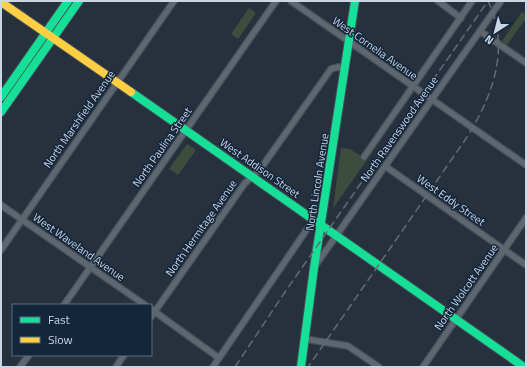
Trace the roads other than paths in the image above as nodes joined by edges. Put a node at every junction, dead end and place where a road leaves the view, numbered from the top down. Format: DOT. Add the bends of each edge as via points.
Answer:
graph roads {
  1 [pos="68,1"];
  2 [pos="78,1"];
  3 [pos="174,1"];
  4 [pos="276,1"];
  5 [pos="291,1"];
  6 [pos="355,1"];
  7 [pos="438,1"];
  8 [pos="472,1"];
  9 [pos="501,1"];
  10 [pos="1,2"];
  11 [pos="461,18"];
  12 [pos="480,31"];
  13 [pos="49,36"];
  14 [pos="349,42"];
  15 [pos="526,63"];
  16 [pos="345,68"];
  17 [pos="117,83"];
  18 [pos="413,86"];
  19 [pos="1,97"];
  20 [pos="432,100"];
  21 [pos="1,112"];
  22 [pos="186,130"];
  23 [pos="364,157"];
  24 [pos="526,165"];
  25 [pos="385,166"];
  26 [pos="252,176"];
  27 [pos="1,204"];
  28 [pos="526,218"];
  29 [pos="22,219"];
  30 [pos="314,219"];
  31 [pos="322,225"];
  32 [pos="336,235"];
  33 [pos="504,249"];
  34 [pos="1,250"];
  35 [pos="526,265"];
  36 [pos="90,267"];
  37 [pos="314,268"];
  38 [pos="65,304"];
  39 [pos="144,304"];
  40 [pos="153,310"];
  41 [pos="456,319"];
  42 [pos="305,339"];
  43 [pos="27,356"];
  44 [pos="123,356"];
  45 [pos="219,358"];
  46 [pos="20,367"];
  47 [pos="116,367"];
  48 [pos="213,367"];
  49 [pos="301,367"];
  50 [pos="379,367"];
  51 [pos="422,367"];
  52 [pos="524,367"];
  1 -- 13 [label="street"];
  2 -- 13 [label="street"];
  3 -- 17 [label="street, North Marshfield Avenue"];
  4 -- 22 [label="street, North Paulina Street"];
  5 -- 14 [label="street, West Cornelia Avenue"];
  6 -- 14 [label="street, North Lincoln Avenue"];
  7 -- 11 [label="street"];
  8 -- 11 [label="street, North Ravenswood Avenue"];
  9 -- 12 [label="street, North Ravenswood Avenue"];
  10 -- 13 [label="street, West Addison Street"];
  11 -- 18 [label="street, North Ravenswood Avenue"];
  12 -- 15 [label="street"];
  12 -- 20 [label="street, North Ravenswood Avenue"];
  13 -- 17 [label="street, West Addison Street"];
  13 -- 19 [label="street"];
  13 -- 21 [label="street"];
  14 -- 16 [label="street, North Lincoln Avenue"];
  14 -- 18 [label="street, West Cornelia Avenue"];
  16 -- 26 [label="street, North Hermitage Avenue" via="331,69 259,171"];
  16 -- 31 [label="street, North Lincoln Avenue"];
  17 -- 22 [label="street, West Addison Street"];
  17 -- 29 [label="street, North Marshfield Avenue"];
  18 -- 20 [label="street, West Cornelia Avenue"];
  18 -- 23 [label="street, North Ravenswood Avenue"];
  20 -- 24 [label="street, West Cornelia Avenue"];
  20 -- 25 [label="street, North Ravenswood Avenue"];
  22 -- 26 [label="street, West Addison Street"];
  22 -- 36 [label="street, North Paulina Street"];
  25 -- 32 [label="street, North Ravenswood Avenue"];
  25 -- 33 [label="street, West Eddy Street"];
  26 -- 30 [label="street, West Addison Street"];
  26 -- 40 [label="street, North Hermitage Avenue" via="245,182"];
  27 -- 29 [label="street, West Waveland Avenue"];
  28 -- 33 [label="street, North Wolcott Avenue"];
  29 -- 34 [label="street, North Marshfield Avenue"];
  29 -- 36 [label="street, West Waveland Avenue"];
  30 -- 31 [label="street, West Addison Street"];
  30 -- 45 [label="street"];
  31 -- 32 [label="street, West Addison Street"];
  31 -- 37 [label="street, North Lincoln Avenue"];
  32 -- 37 [label="street, North Ravenswood Avenue"];
  32 -- 41 [label="street, West Addison Street"];
  33 -- 35 [label="street, West Eddy Street"];
  33 -- 41 [label="street, North Wolcott Avenue"];
  36 -- 38 [label="street, North Paulina Street"];
  36 -- 39 [label="street, West Waveland Avenue"];
  37 -- 42 [label="street, North Lincoln Avenue"];
  40 -- 45 [label="street"];
  41 -- 51 [label="street, North Wolcott Avenue"];
  41 -- 52 [label="street, West Addison Street"];
  42 -- 49 [label="street, North Lincoln Avenue"];
  42 -- 50 [label="street" via="348,346"];
  43 -- 46 [label="street"];
  44 -- 47 [label="street"];
  45 -- 48 [label="street"];
}
